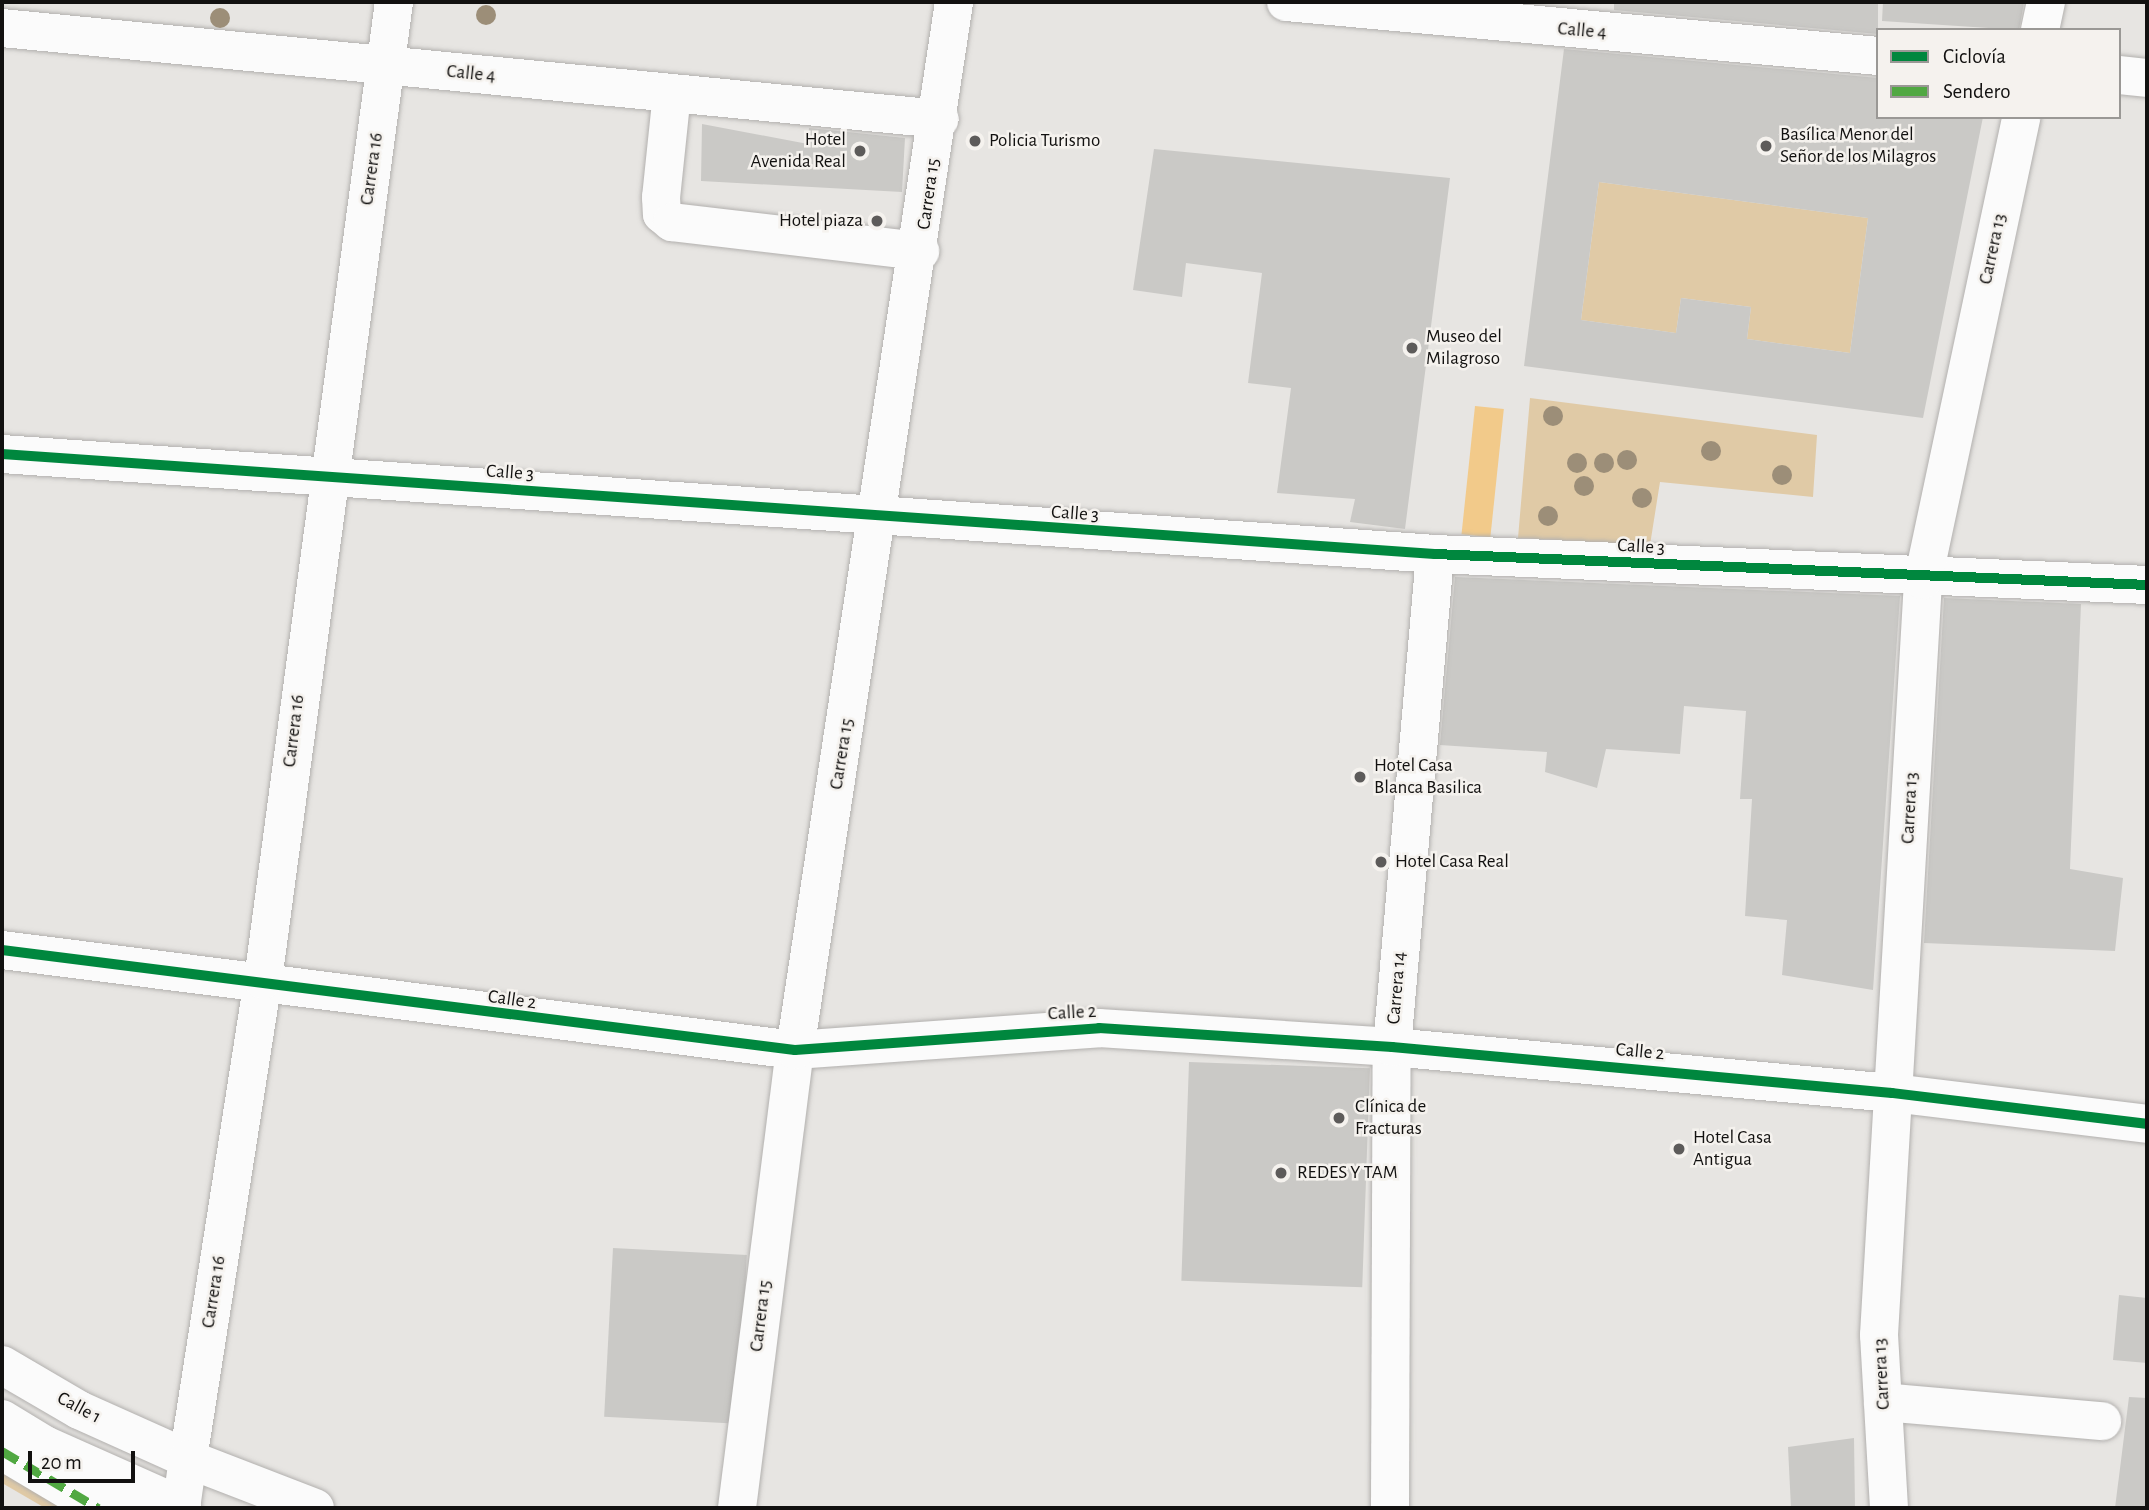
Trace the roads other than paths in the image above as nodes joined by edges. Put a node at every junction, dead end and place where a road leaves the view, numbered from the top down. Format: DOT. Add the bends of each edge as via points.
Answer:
graph roads {
  1 [pos="394,2"];
  2 [pos="954,2"];
  3 [pos="1286,2"];
  4 [pos="2046,2"];
  5 [pos="1508,13"];
  6 [pos="2,28"];
  7 [pos="2040,28"];
  8 [pos="1876,56"];
  9 [pos="387,65"];
  10 [pos="2121,75"];
  11 [pos="2147,78"];
  12 [pos="672,93"];
  13 [pos="940,119"];
  14 [pos="2021,119"];
  15 [pos="920,251"];
  16 [pos="2,454"];
  17 [pos="326,477"];
  18 [pos="879,519"];
  19 [pos="1435,554"];
  20 [pos="1923,580"];
  21 [pos="2147,585"];
  22 [pos="2,950"];
  23 [pos="263,980"];
  24 [pos="1392,1047"];
  25 [pos="795,1050"];
  26 [pos="1892,1093"];
  27 [pos="2147,1124"];
  28 [pos="2,1365"];
  29 [pos="1883,1402"];
  30 [pos="2,1419"];
  31 [pos="2102,1421"];
  32 [pos="2,1451"];
  33 [pos="188,1459"];
  34 [pos="101,1490"];
  35 [pos="184,1507"];
  36 [pos="126,1508"];
  37 [pos="315,1508"];
  38 [pos="737,1508"];
  39 [pos="1390,1508"];
  40 [pos="1889,1508"];
  1 -- 9 [label="street, Carrera 16"];
  2 -- 13 [label="street, Carrera 15"];
  3 -- 5 [label="street, Calle 4"];
  4 -- 7 [label="street"];
  5 -- 8 [label="street, Calle 4"];
  6 -- 9 [label="street, Calle 4"];
  9 -- 12 [label="street, Calle 4"];
  9 -- 17 [label="street, Carrera 16"];
  10 -- 11 [label="street"];
  12 -- 13 [label="street, Calle 4"];
  12 -- 15 [label="street" via="661,197 663,214 672,222"];
  13 -- 15 [label="street, Carrera 15"];
  14 -- 20 [label="street, Carrera 13"];
  15 -- 18 [label="street, Carrera 15"];
  16 -- 17 [label="street, Calle 3"];
  17 -- 18 [label="street, Calle 3"];
  17 -- 23 [label="street, Carrera 16"];
  18 -- 19 [label="street, Calle 3"];
  18 -- 25 [label="street, Carrera 15"];
  19 -- 20 [label="street, Calle 3"];
  19 -- 24 [label="street, Carrera 14"];
  20 -- 21 [label="street, Calle 3"];
  20 -- 26 [label="street, Carrera 13"];
  22 -- 23 [label="street, Calle 2"];
  23 -- 25 [label="street, Calle 2" via="560,1024"];
  23 -- 33 [label="street, Carrera 16"];
  24 -- 25 [label="street, Calle 2" via="1099,1028"];
  24 -- 26 [label="street, Calle 2"];
  24 -- 39 [label="street, Carrera 14"];
  25 -- 38 [label="street, Carrera 15"];
  26 -- 27 [label="street, Calle 2"];
  26 -- 29 [label="street, Carrera 13" via="1879,1335"];
  28 -- 33 [label="street, Calle 1" via="79,1410"];
  29 -- 31 [label="street"];
  29 -- 40 [label="street, Carrera 13"];
  30 -- 34 [label="street"];
  32 -- 34 [label="street"];
  33 -- 35 [label="street, Carrera 16"];
  33 -- 37 [label="street, Calle 1"];
  34 -- 35 [label="street"];
  34 -- 36 [label="street"];
}
